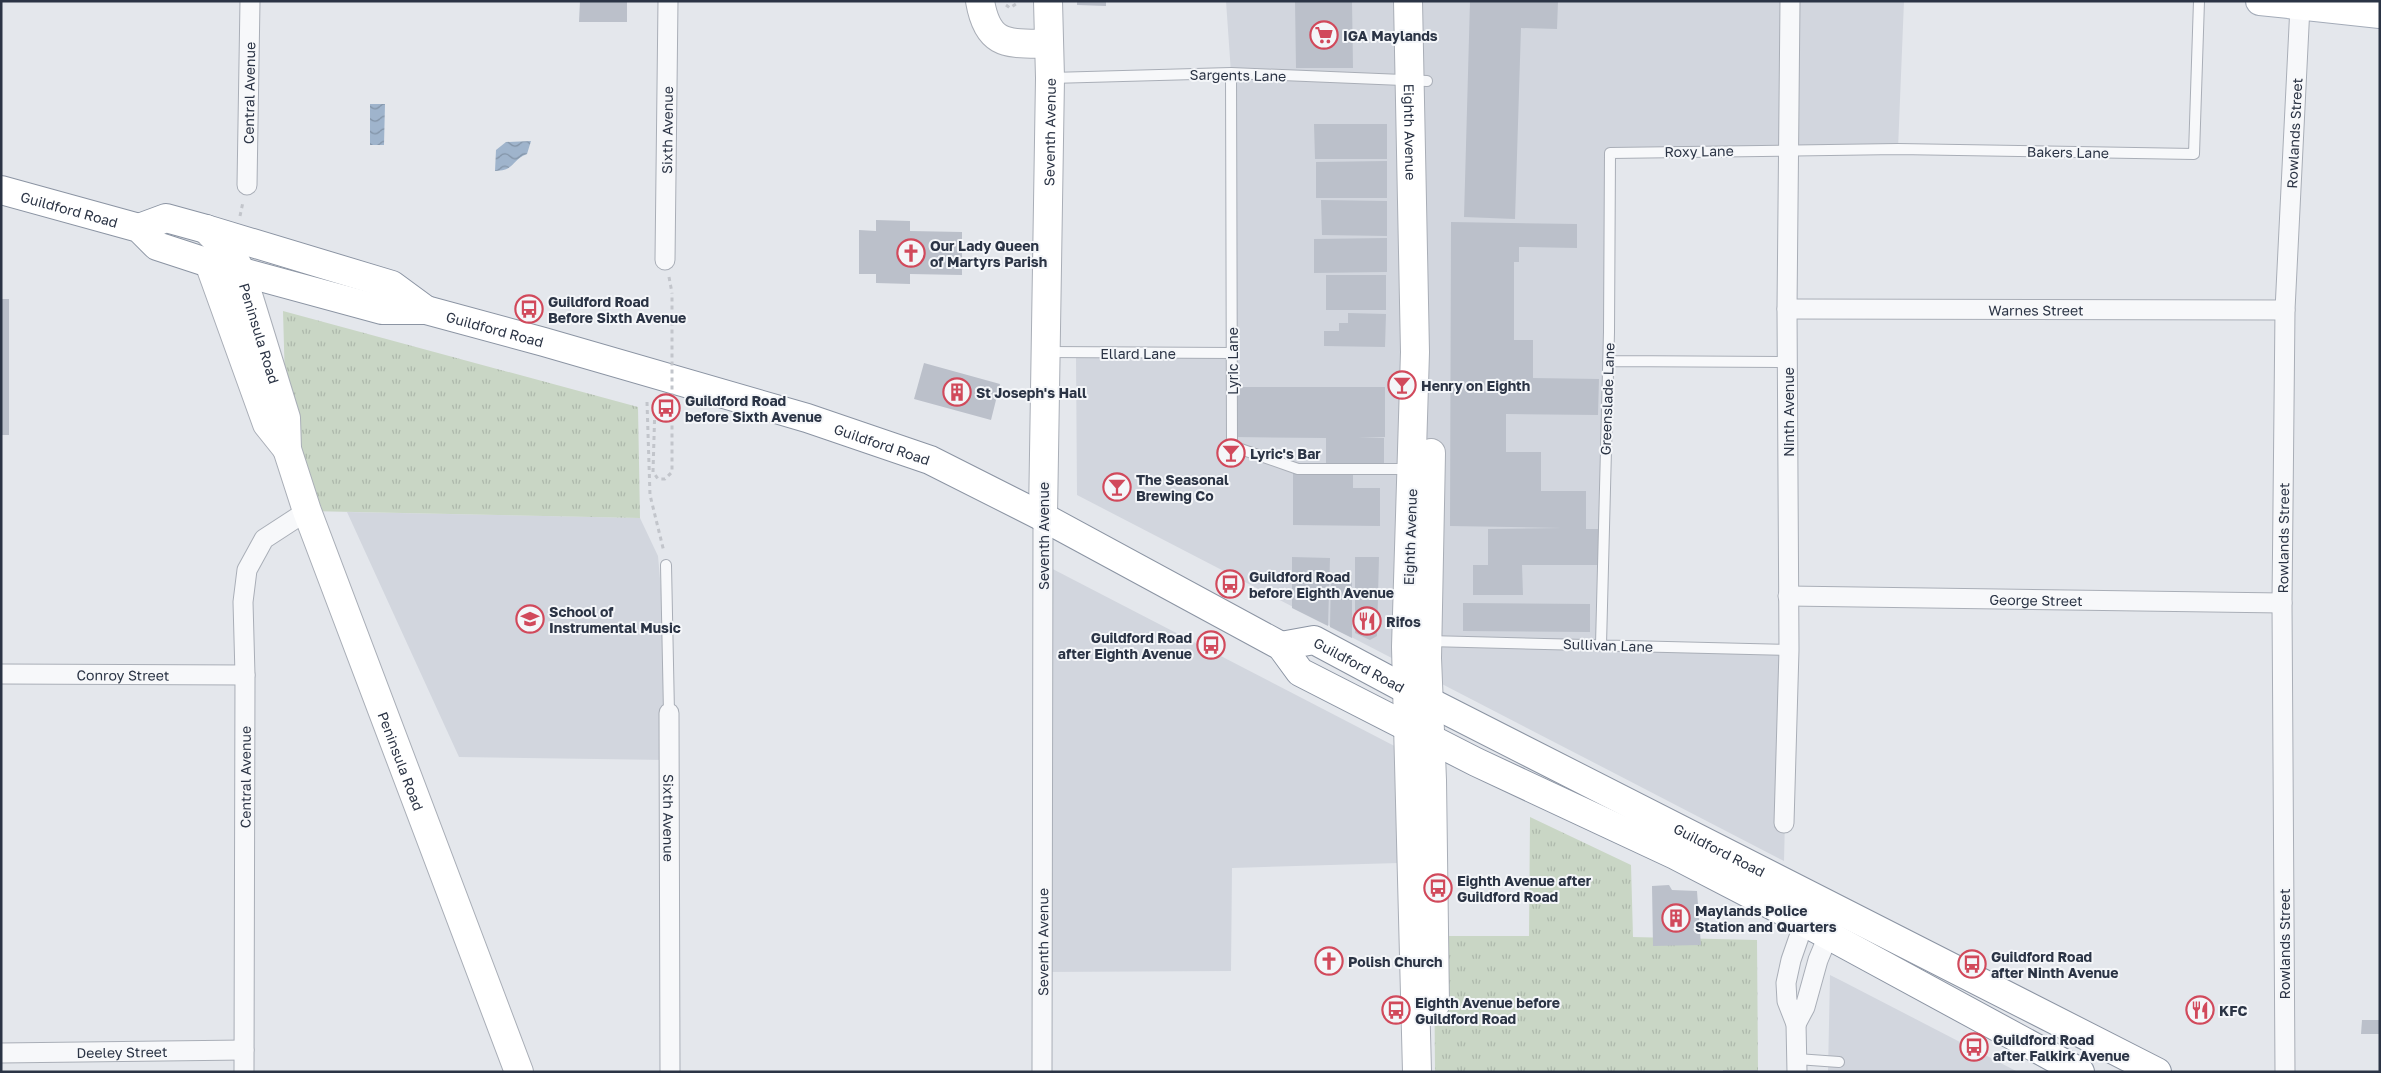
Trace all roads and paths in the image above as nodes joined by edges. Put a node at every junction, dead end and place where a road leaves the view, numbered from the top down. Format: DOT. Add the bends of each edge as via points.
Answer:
graph roads {
  1 [pos="250,1"];
  2 [pos="668,1"];
  3 [pos="980,1"];
  4 [pos="1015,1"];
  5 [pos="1048,1"];
  6 [pos="1408,1"];
  7 [pos="1427,1"];
  8 [pos="1790,1"];
  9 [pos="2199,1"];
  10 [pos="2260,1"];
  11 [pos="1000,2"];
  12 [pos="2300,6"];
  13 [pos="2380,14"];
  14 [pos="1049,44"];
  15 [pos="1231,73"];
  16 [pos="1050,78"];
  17 [pos="1419,81"];
  18 [pos="1789,149"];
  19 [pos="1610,153"];
  20 [pos="247,185"];
  21 [pos="1,190"];
  22 [pos="139,228"];
  23 [pos="206,229"];
  24 [pos="665,260"];
  25 [pos="209,263"];
  26 [pos="241,272"];
  27 [pos="672,293"];
  28 [pos="1787,309"];
  29 [pos="426,310"];
  30 [pos="2285,310"];
  31 [pos="1044,352"];
  32 [pos="1232,354"];
  33 [pos="1608,361"];
  34 [pos="1788,362"];
  35 [pos="647,402"];
  36 [pos="655,404"];
  37 [pos="286,449"];
  38 [pos="1422,469"];
  39 [pos="307,511"];
  40 [pos="1043,517"];
  41 [pos="666,565"];
  42 [pos="1788,596"];
  43 [pos="2282,603"];
  44 [pos="1428,641"];
  45 [pos="1601,644"];
  46 [pos="1281,646"];
  47 [pos="1789,650"];
  48 [pos="1,674"];
  49 [pos="245,675"];
  50 [pos="1417,696"];
  51 [pos="670,713"];
  52 [pos="1419,732"];
  53 [pos="1784,823"];
  54 [pos="1814,896"];
  55 [pos="1839,909"];
  56 [pos="1804,922"];
  57 [pos="1828,935"];
  58 [pos="1796,1024"];
  59 [pos="244,1050"];
  60 [pos="1,1053"];
  61 [pos="1839,1062"];
  62 [pos="1797,1066"];
  63 [pos="2073,1070"];
  64 [pos="244,1072"];
  65 [pos="519,1072"];
  66 [pos="670,1072"];
  67 [pos="1042,1072"];
  68 [pos="1417,1072"];
  69 [pos="1435,1072"];
  70 [pos="2156,1072"];
  71 [pos="2285,1072"];
  1 -- 20 [label="street, Central Avenue"];
  2 -- 24 [label="street, Sixth Avenue"];
  3 -- 14 [label="main road" via="985,24 992,34 1012,43"];
  4 -- 11 [label="path" via="1016,4 1010,8"];
  5 -- 14 [label="main road, Seventh Avenue"];
  6 -- 17 [label="main road, Eighth Avenue"];
  7 -- 17 [label="main road, Eighth Avenue"];
  8 -- 18 [label="street, Ninth Avenue"];
  9 -- 18 [label="lane, Bakers Lane" via="2194,154"];
  10 -- 12 [label="main road"];
  12 -- 13 [label="main road"];
  12 -- 30 [label="street, Rowlands Street"];
  14 -- 16 [label="main road, Seventh Avenue"];
  15 -- 16 [label="lane, Sargents Lane"];
  15 -- 17 [label="lane, Sargents Lane"];
  15 -- 32 [label="lane, Lyric Lane"];
  16 -- 31 [label="main road, Seventh Avenue"];
  17 -- 38 [label="main road, Eighth Avenue" via="1415,352"];
  18 -- 19 [label="lane, Roxy Lane"];
  18 -- 28 [label="street, Ninth Avenue"];
  19 -- 33 [label="lane, Greenslade Lane"];
  21 -- 22 [label="main road, Guildford Road"];
  22 -- 23 [label="main road, Guildford Road" via="166,218"];
  22 -- 25 [label="main road, Guildford Road" via="157,246"];
  23 -- 26 [label="main road, Peninsula Road" via="234,258"];
  23 -- 29 [label="main road, Guildford Road" via="392,286"];
  25 -- 26 [label="main road, Guildford Road"];
  25 -- 37 [label="main road, Peninsula Road" via="267,424"];
  26 -- 29 [label="main road, Guildford Road" via="382,310"];
  26 -- 37 [label="main road, Peninsula Road" via="286,418"];
  27 -- 36 [label="path, bridge" via="672,472 665,479 658,479 653,472"];
  28 -- 30 [label="street, Warnes Street"];
  28 -- 34 [label="street, Ninth Avenue"];
  29 -- 40 [label="main road, Guildford Road" via="807,418 930,460"];
  30 -- 43 [label="street, Rowlands Street"];
  31 -- 32 [label="lane, Ellard Lane"];
  31 -- 40 [label="main road, Seventh Avenue"];
  32 -- 38 [label="lane, Lyric Lane" via="1232,446 1298,469"];
  33 -- 34 [label="lane"];
  33 -- 45 [label="lane, Greenslade Lane"];
  34 -- 42 [label="street, Ninth Avenue"];
  35 -- 41 [label="path" via="650,495"];
  37 -- 39 [label="main road, Peninsula Road"];
  38 -- 44 [label="main road, Eighth Avenue"];
  38 -- 50 [label="main road, Eighth Avenue" via="1406,647"];
  39 -- 49 [label="street, Central Avenue" via="264,539 247,570 243,602"];
  39 -- 65 [label="main road, Peninsula Road"];
  40 -- 46 [label="main road, Guildford Road"];
  40 -- 67 [label="street, Seventh Avenue"];
  41 -- 51 [label="lane, Sixth Avenue"];
  42 -- 43 [label="street, George Street"];
  42 -- 47 [label="street, Ninth Avenue"];
  43 -- 71 [label="street, Rowlands Street"];
  44 -- 45 [label="lane, Sullivan Lane"];
  44 -- 50 [label="main road, Eighth Avenue"];
  45 -- 47 [label="lane, Sullivan Lane"];
  46 -- 50 [label="main road, Guildford Road" via="1314,640"];
  46 -- 52 [label="main road, Guildford Road" via="1300,672"];
  47 -- 53 [label="street, Ninth Avenue"];
  48 -- 49 [label="street, Conroy Street"];
  49 -- 59 [label="street, Central Avenue"];
  50 -- 52 [label="main road, Eighth Avenue"];
  50 -- 54 [label="main road, Guildford Road"];
  51 -- 66 [label="street, Sixth Avenue"];
  52 -- 56 [label="main road, Guildford Road"];
  52 -- 68 [label="main road, Eighth Avenue"];
  52 -- 69 [label="main road, Eighth Avenue"];
  54 -- 55 [label="main road, Guildford Road"];
  54 -- 56 [label="street"];
  55 -- 57 [label="street"];
  55 -- 70 [label="main road, Guildford Road"];
  56 -- 57 [label="main road, Guildford Road"];
  56 -- 58 [label="street" via="1790,960 1786,983 1787,1000"];
  57 -- 58 [label="street" via="1805,1007"];
  57 -- 63 [label="main road, Guildford Road"];
  58 -- 62 [label="street"];
  59 -- 60 [label="street, Deeley Street"];
  59 -- 64 [label="street, Central Avenue"];
  61 -- 62 [label="lane"];
}
